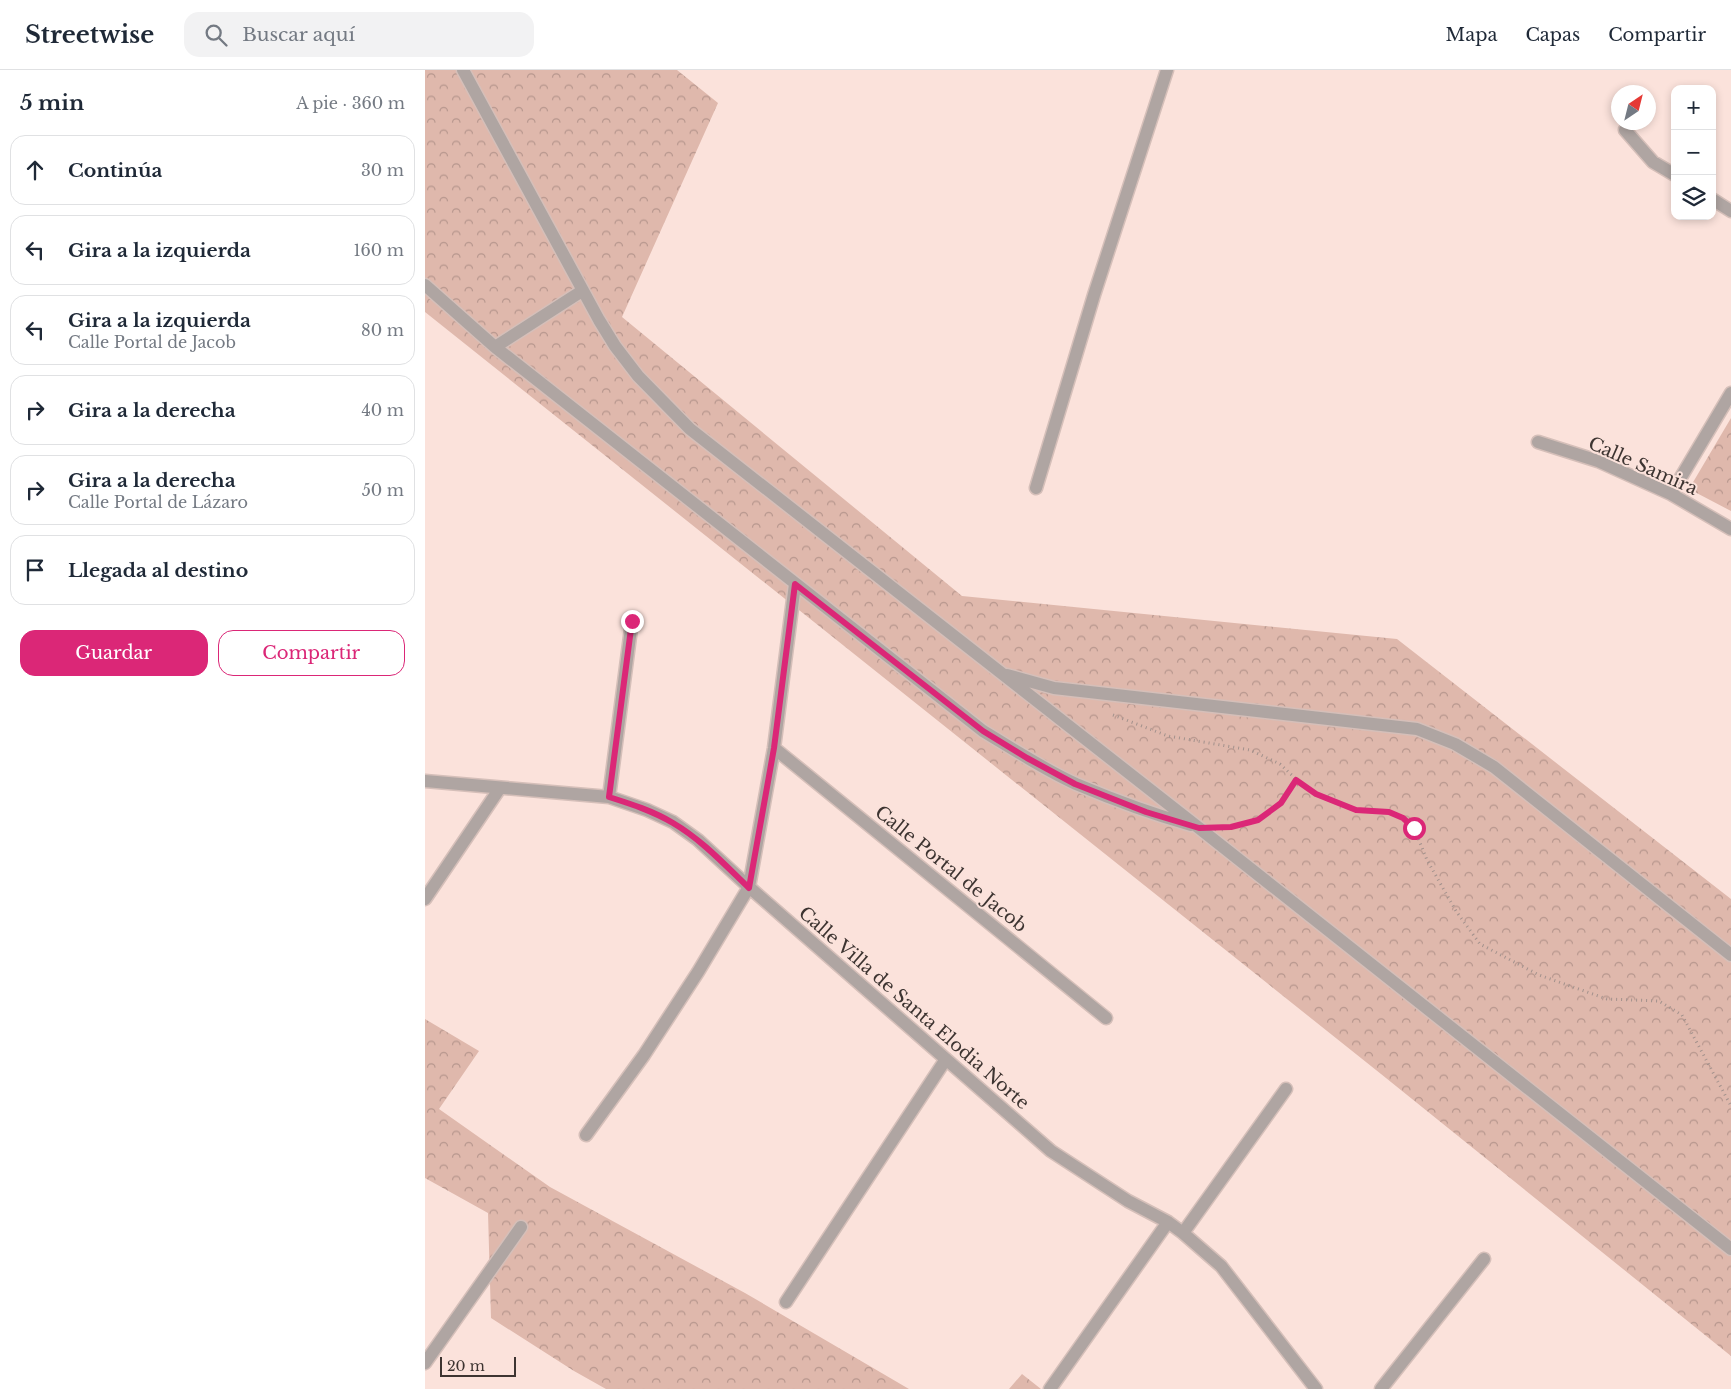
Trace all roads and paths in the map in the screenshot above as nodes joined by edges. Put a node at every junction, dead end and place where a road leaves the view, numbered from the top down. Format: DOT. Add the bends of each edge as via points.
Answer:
graph roads {
  1 [pos="463,70"];
  2 [pos="1167,70"];
  3 [pos="1625,130"];
  4 [pos="1671,173"];
  5 [pos="1716,202"];
  6 [pos="1731,211"];
  7 [pos="425,285"];
  8 [pos="582,292"];
  9 [pos="495,347"];
  10 [pos="1731,393"];
  11 [pos="1538,442"];
  12 [pos="1036,488"];
  13 [pos="1671,494"];
  14 [pos="1731,529"];
  15 [pos="795,584"];
  16 [pos="632,621"];
  17 [pos="1002,674"];
  18 [pos="1106,713"];
  19 [pos="774,748"];
  20 [pos="425,780"];
  21 [pos="1296,780"];
  22 [pos="500,788"];
  23 [pos="609,797"];
  24 [pos="1199,828"];
  25 [pos="749,888"];
  26 [pos="425,899"];
  27 [pos="1731,955"];
  28 [pos="1107,1018"];
  29 [pos="946,1059"];
  30 [pos="1286,1088"];
  31 [pos="1731,1106"];
  32 [pos="586,1135"];
  33 [pos="1168,1222"];
  34 [pos="521,1227"];
  35 [pos="1183,1234"];
  36 [pos="1731,1249"];
  37 [pos="1484,1259"];
  38 [pos="786,1302"];
  39 [pos="425,1363"];
  40 [pos="1050,1389"];
  41 [pos="1316,1389"];
  42 [pos="1381,1389"];
  1 -- 8 [label="street"];
  2 -- 12 [label="street"];
  3 -- 4 [label="street" via="1653,162"];
  5 -- 6 [label="street"];
  7 -- 9 [label="street"];
  8 -- 9 [label="street"];
  8 -- 17 [label="street" via="638,376 690,429"];
  9 -- 15 [label="street"];
  10 -- 13 [label="street"];
  11 -- 13 [label="street, Calle Samira" via="1598,462"];
  13 -- 14 [label="street, Calle Samira"];
  15 -- 19 [label="street"];
  15 -- 24 [label="street" via="983,731 1027,758 1075,784 1146,812"];
  16 -- 23 [label="street"];
  17 -- 24 [label="street"];
  17 -- 27 [label="street" via="1054,688 1417,728 1455,744 1494,767"];
  18 -- 21 [label="path" via="1168,736 1250,750 1279,764"];
  19 -- 25 [label="street"];
  19 -- 28 [label="street, Calle Portal de Jacob"];
  20 -- 22 [label="street, Calle Villa de Santa Elodia Norte"];
  21 -- 24 [label="path" via="1281,803 1258,820 1231,827"];
  21 -- 31 [label="path" via="1316,794 1356,810 1389,812 1403,818 1414,828 1427,860 1456,911 1480,944 1539,975 1607,999 1659,1001 1681,1015"];
  22 -- 23 [label="street, Calle Villa de Santa Elodia Norte"];
  22 -- 26 [label="street"];
  23 -- 25 [label="street, Calle Villa de Santa Elodia Norte" via="673,822 698,840"];
  24 -- 36 [label="street"];
  25 -- 29 [label="street, Calle Villa de Santa Elodia Norte"];
  25 -- 32 [label="street" via="649,1047"];
  29 -- 33 [label="street, Calle Villa de Santa Elodia Norte" via="1051,1151 1120,1196"];
  29 -- 38 [label="street"];
  30 -- 35 [label="street"];
  33 -- 35 [label="street, Calle Villa de Santa Elodia Norte"];
  33 -- 40 [label="street"];
  34 -- 39 [label="street"];
  35 -- 41 [label="street, Calle Villa de Santa Elodia Norte" via="1221,1266"];
  37 -- 42 [label="street"];
}
